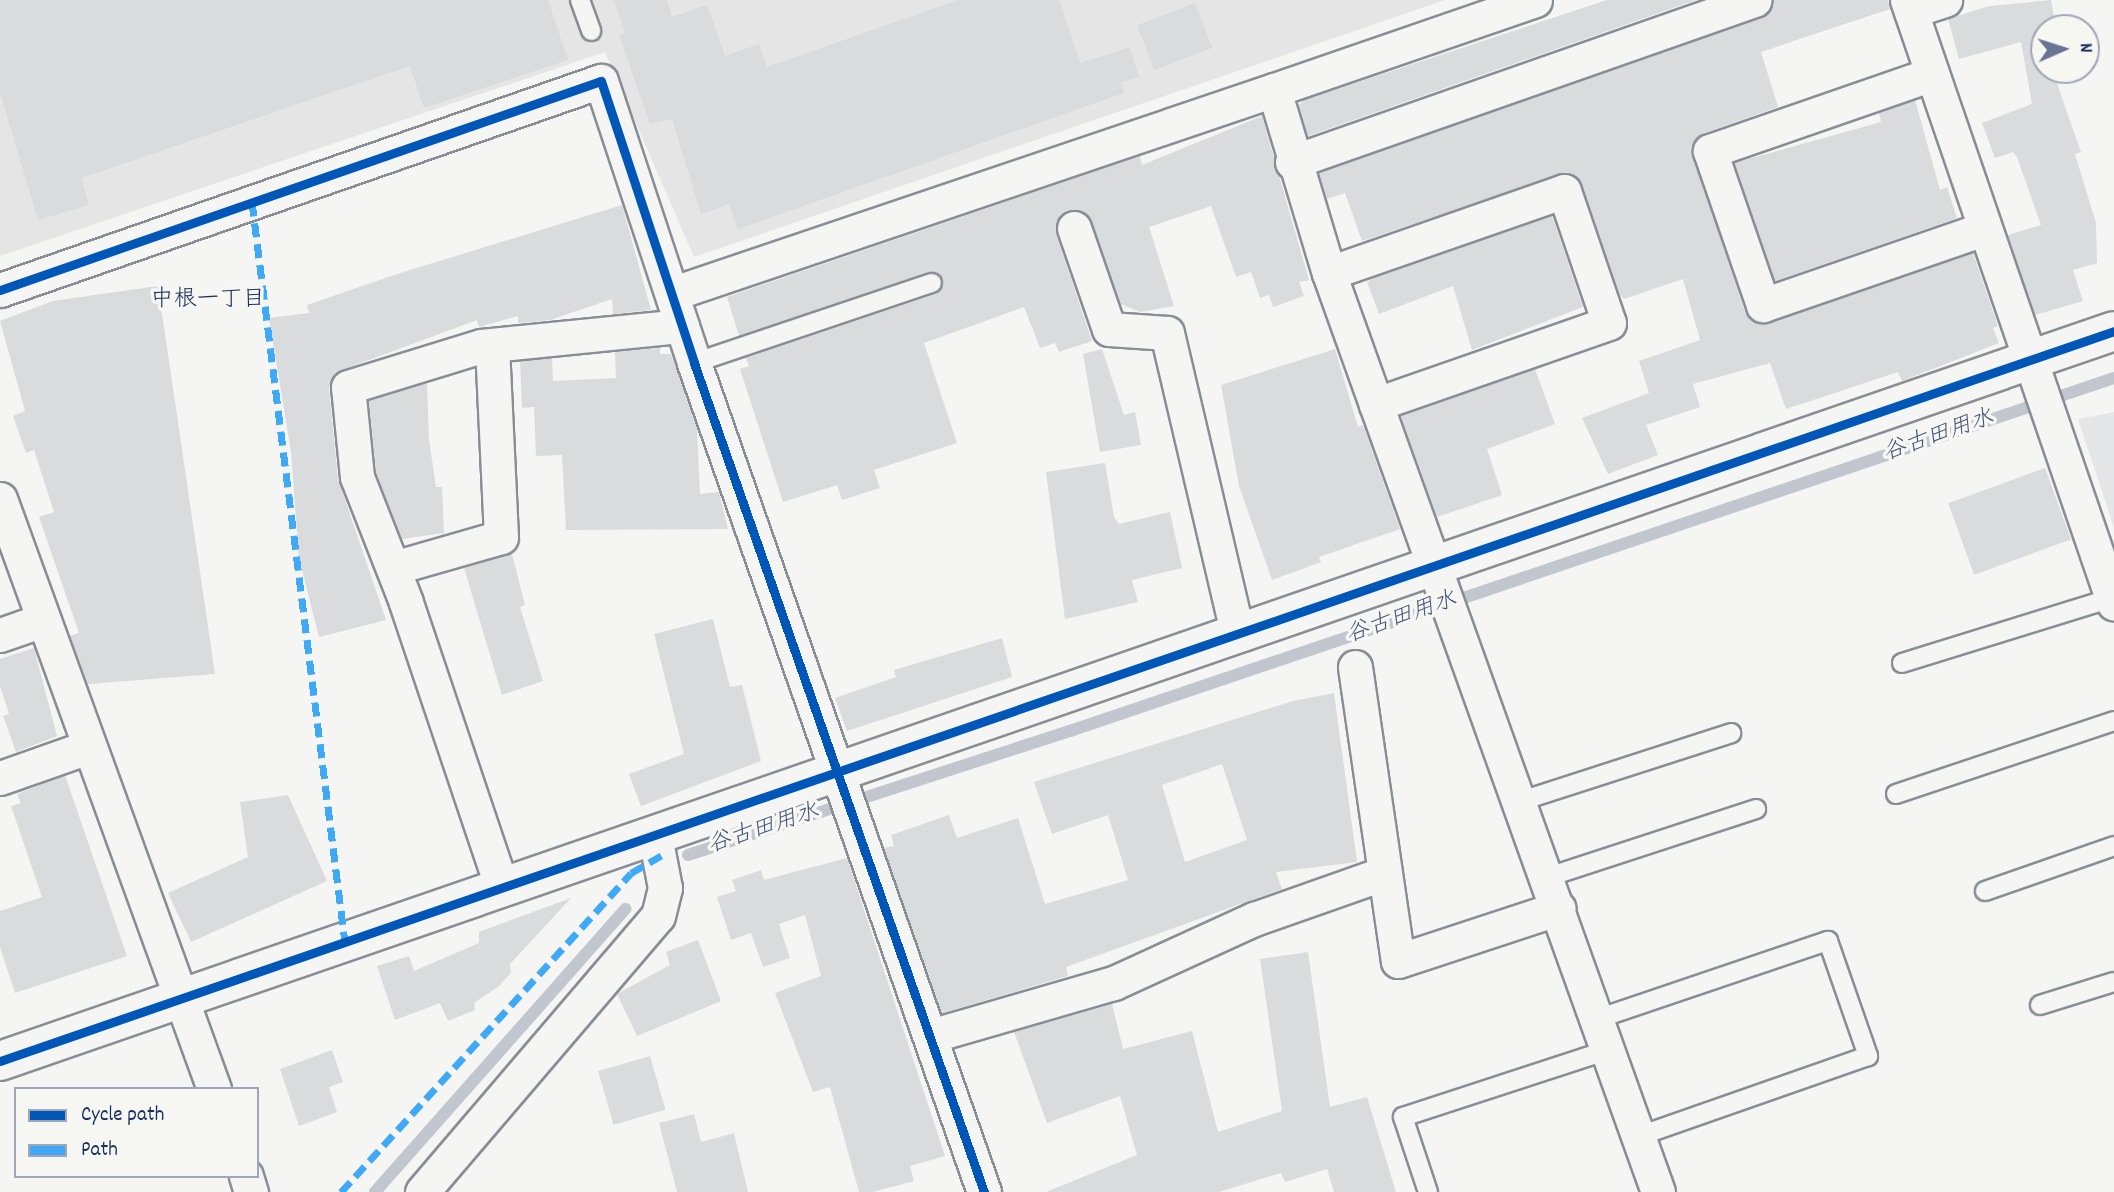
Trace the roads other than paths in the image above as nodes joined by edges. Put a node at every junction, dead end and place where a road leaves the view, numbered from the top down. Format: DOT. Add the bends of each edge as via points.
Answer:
graph roads {
  1 [pos="580,0"];
  2 [pos="1535,0"];
  3 [pos="1754,0"];
  4 [pos="1945,0"];
  5 [pos="1909,6"];
  6 [pos="591,31"];
  7 [pos="1932,74"];
  8 [pos="1274,90"];
  9 [pos="1292,162"];
  10 [pos="1074,228"];
  11 [pos="1984,229"];
  12 [pos="1329,273"];
  13 [pos="932,283"];
  14 [pos="0,290"];
  15 [pos="674,293"];
  16 [pos="682,327"];
  17 [pos="2114,331"];
  18 [pos="492,345"];
  19 [pos="2033,360"];
  20 [pos="694,363"];
  21 [pos="1376,404"];
  22 [pos="0,499"];
  23 [pos="393,568"];
  24 [pos="1433,570"];
  25 [pos="2113,601"];
  26 [pos="43,620"];
  27 [pos="0,635"];
  28 [pos="1238,635"];
  29 [pos="1902,663"];
  30 [pos="1355,667"];
  31 [pos="2114,721"];
  32 [pos="1731,733"];
  33 [pos="88,747"];
  34 [pos="837,773"];
  35 [pos="0,778"];
  36 [pos="1896,794"];
  37 [pos="1521,801"];
  38 [pos="1756,809"];
  39 [pos="656,836"];
  40 [pos="2114,846"];
  41 [pos="1382,874"];
  42 [pos="1548,877"];
  43 [pos="502,888"];
  44 [pos="1985,891"];
  45 [pos="1559,908"];
  46 [pos="2114,982"];
  47 [pos="182,998"];
  48 [pos="2040,1005"];
  49 [pos="1597,1019"];
  50 [pos="930,1036"];
  51 [pos="1608,1050"];
  52 [pos="0,1061"];
  53 [pos="213,1087"];
  54 [pos="1639,1136"];
  55 [pos="422,1192"];
  56 [pos="984,1192"];
  57 [pos="1429,1192"];
  58 [pos="1658,1192"];
  1 -- 6 [label="lane"];
  2 -- 8 [label="street"];
  3 -- 9 [label="street"];
  4 -- 5 [label="street"];
  5 -- 7 [label="street"];
  7 -- 11 [label="street"];
  7 -- 11 [label="street" via="1710,151 1763,305"];
  8 -- 9 [label="street"];
  8 -- 15 [label="street"];
  9 -- 12 [label="street"];
  10 -- 28 [label="street" via="1109,328 1167,332"];
  11 -- 19 [label="street"];
  12 -- 21 [label="street"];
  12 -- 21 [label="street" via="1564,191 1609,323"];
  13 -- 20 [label="lane"];
  14 -- 15 [label="street" via="601,81"];
  15 -- 16 [label="street"];
  16 -- 18 [label="street"];
  16 -- 20 [label="street"];
  17 -- 19 [label="street"];
  18 -- 23 [label="street" via="500,537"];
  18 -- 23 [label="street" via="348,387 357,478"];
  19 -- 24 [label="street"];
  19 -- 25 [label="street"];
  20 -- 34 [label="street"];
  21 -- 24 [label="street"];
  22 -- 26 [label="street"];
  23 -- 43 [label="street"];
  24 -- 28 [label="street"];
  24 -- 37 [label="street"];
  25 -- 29 [label="lane"];
  26 -- 27 [label="street"];
  26 -- 33 [label="street"];
  28 -- 34 [label="street"];
  30 -- 41 [label="street"];
  31 -- 36 [label="lane"];
  32 -- 37 [label="lane"];
  33 -- 35 [label="street"];
  33 -- 47 [label="street"];
  34 -- 39 [label="street"];
  34 -- 50 [label="street"];
  37 -- 42 [label="street"];
  38 -- 42 [label="lane"];
  39 -- 43 [label="street"];
  39 -- 55 [label="street" via="665,888 658,916"];
  40 -- 44 [label="lane"];
  41 -- 45 [label="street" via="1398,961"];
  41 -- 50 [label="street" via="1254,919 1114,983"];
  42 -- 45 [label="street"];
  43 -- 47 [label="street"];
  45 -- 49 [label="street"];
  46 -- 48 [label="lane"];
  47 -- 52 [label="street"];
  47 -- 53 [label="street"];
  49 -- 51 [label="street"];
  49 -- 54 [label="lane" via="1828,941 1868,1056"];
  50 -- 56 [label="street"];
  51 -- 54 [label="street"];
  51 -- 57 [label="lane" via="1403,1117"];
  54 -- 58 [label="street"];
}
